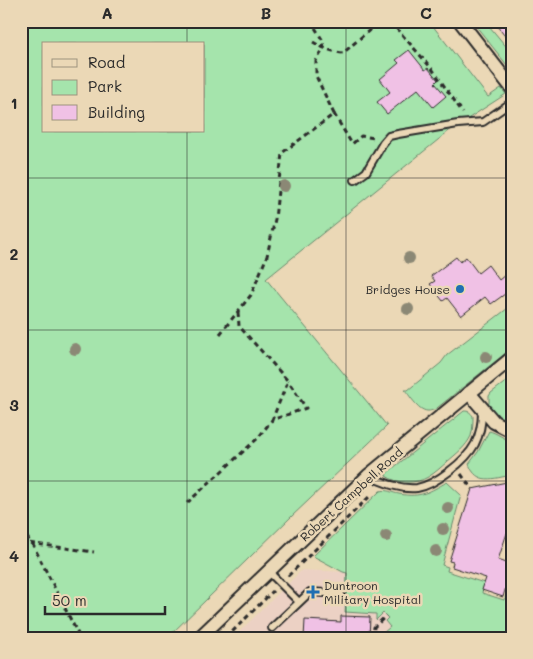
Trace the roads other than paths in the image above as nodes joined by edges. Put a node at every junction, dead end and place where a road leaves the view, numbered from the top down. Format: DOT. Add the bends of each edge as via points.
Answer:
graph roads {
  1 [pos="460,21"];
  2 [pos="512,88"];
  3 [pos="512,102"];
  4 [pos="355,180"];
  5 [pos="512,358"];
  6 [pos="470,393"];
  7 [pos="482,409"];
  8 [pos="512,431"];
  9 [pos="368,476"];
  10 [pos="268,571"];
  11 [pos="341,594"];
  12 [pos="299,602"];
  13 [pos="272,628"];
  14 [pos="198,638"];
  1 -- 2 [label="street"];
  3 -- 4 [label="lane" via="483,122 389,136 366,172"];
  5 -- 6 [label="street, Robert Campbell Road"];
  6 -- 7 [label="street"];
  6 -- 9 [label="street, Robert Campbell Road"];
  7 -- 8 [label="street" via="494,422"];
  7 -- 9 [label="lane" via="480,431 474,446 437,479 421,487 406,488"];
  9 -- 10 [label="street, Robert Campbell Road"];
  10 -- 12 [label="lane"];
  10 -- 14 [label="street, Robert Campbell Road"];
  11 -- 12 [label="lane" via="310,592"];
  12 -- 13 [label="lane"];
}
